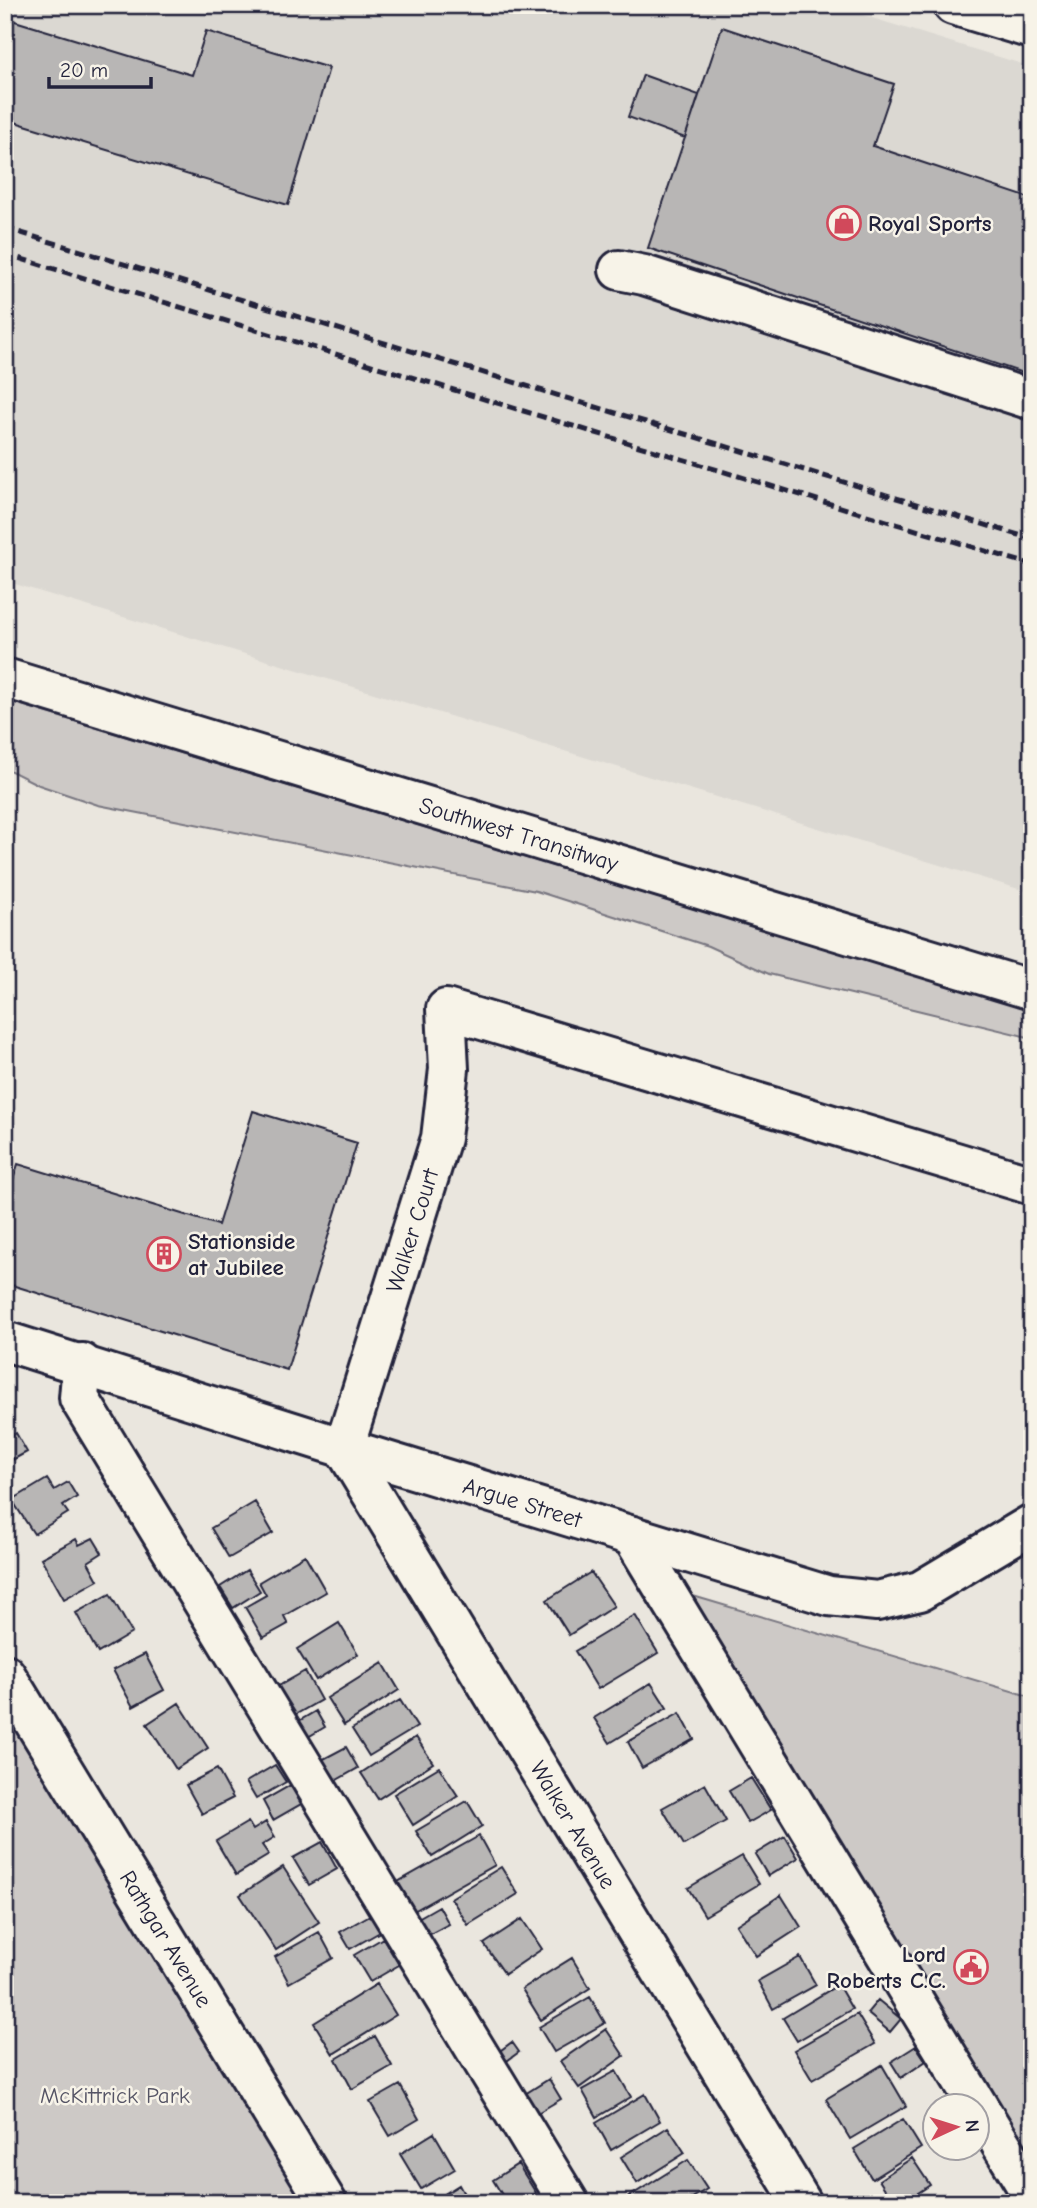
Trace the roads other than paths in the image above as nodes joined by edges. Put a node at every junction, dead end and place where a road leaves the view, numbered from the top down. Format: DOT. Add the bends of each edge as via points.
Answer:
graph roads {
  1 [pos="953,5"];
  2 [pos="1032,29"];
  3 [pos="619,270"];
  4 [pos="1032,400"];
  5 [pos="5,678"];
  6 [pos="1032,990"];
  7 [pos="1032,1185"];
  8 [pos="5,1341"];
  9 [pos="82,1363"];
  10 [pos="344,1448"];
  11 [pos="1032,1524"];
  12 [pos="632,1536"];
  13 [pos="5,1674"];
  14 [pos="1032,2195"];
  15 [pos="327,2203"];
  16 [pos="569,2203"];
  17 [pos="802,2203"];
  1 -- 2 [label="street"];
  3 -- 4 [label="street"];
  5 -- 6 [label="street, Southwest Transitway"];
  7 -- 10 [label="street, Walker Court" via="446,1009 449,1069 441,1138"];
  8 -- 9 [label="street, Argue Street"];
  9 -- 10 [label="street, Argue Street"];
  9 -- 16 [label="street" via="79,1398"];
  10 -- 12 [label="street, Argue Street"];
  10 -- 17 [label="street, Walker Avenue"];
  11 -- 12 [label="street, Argue Street" via="919,1591 877,1601 829,1596"];
  12 -- 14 [label="street"];
  13 -- 15 [label="street, Rathgar Avenue"];
}
